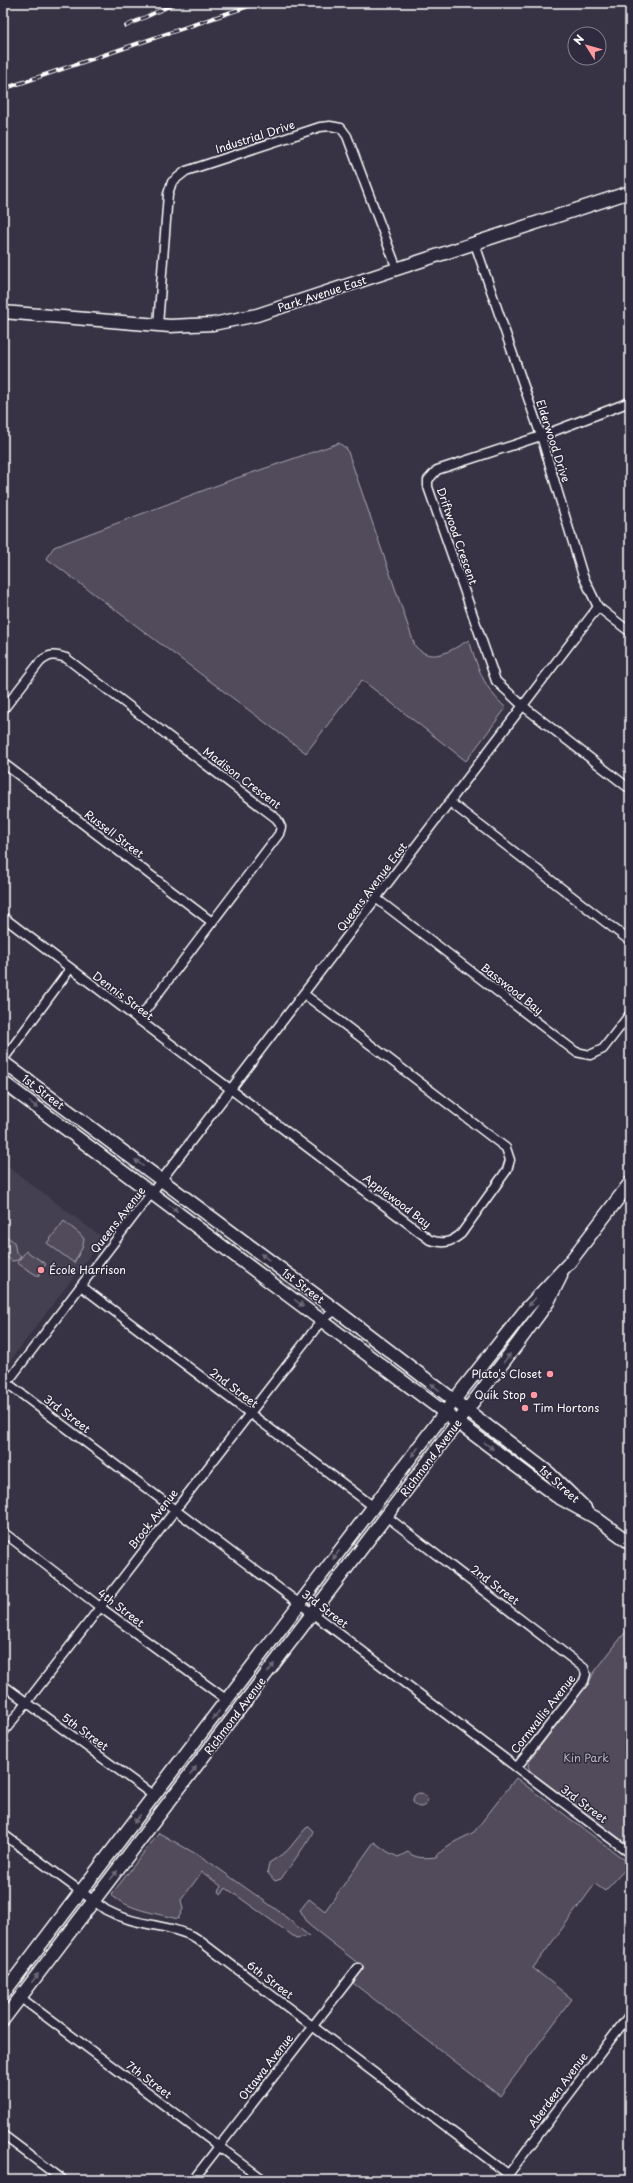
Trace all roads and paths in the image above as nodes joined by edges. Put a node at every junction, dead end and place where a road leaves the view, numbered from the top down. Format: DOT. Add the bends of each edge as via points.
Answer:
graph roads {
  1 [pos="630,192"];
  2 [pos="476,244"];
  3 [pos="396,269"];
  4 [pos="3,312"];
  5 [pos="158,326"];
  6 [pos="630,402"];
  7 [pos="541,436"];
  8 [pos="598,607"];
  9 [pos="630,632"];
  10 [pos="522,706"];
  11 [pos="3,710"];
  12 [pos="3,763"];
  13 [pos="630,789"];
  14 [pos="450,803"];
  15 [pos="377,899"];
  16 [pos="3,917"];
  17 [pos="212,922"];
  18 [pos="630,941"];
  19 [pos="70,969"];
  20 [pos="304,994"];
  21 [pos="630,1014"];
  22 [pos="138,1020"];
  23 [pos="3,1061"];
  24 [pos="3,1082"];
  25 [pos="232,1090"];
  26 [pos="163,1180"];
  27 [pos="630,1183"];
  28 [pos="153,1193"];
  29 [pos="569,1263"];
  30 [pos="81,1286"];
  31 [pos="336,1310"];
  32 [pos="322,1320"];
  33 [pos="5,1386"];
  34 [pos="454,1401"];
  35 [pos="466,1411"];
  36 [pos="445,1412"];
  37 [pos="250,1414"];
  38 [pos="458,1422"];
  39 [pos="374,1507"];
  40 [pos="175,1510"];
  41 [pos="386,1516"];
  42 [pos="596,1518"];
  43 [pos="3,1532"];
  44 [pos="630,1543"];
  45 [pos="300,1604"];
  46 [pos="100,1607"];
  47 [pos="313,1614"];
  48 [pos="586,1674"];
  49 [pos="3,1685"];
  50 [pos="227,1700"];
  51 [pos="26,1702"];
  52 [pos="3,1733"];
  53 [pos="517,1767"];
  54 [pos="154,1796"];
  55 [pos="3,1834"];
  56 [pos="630,1853"];
  57 [pos="81,1891"];
  58 [pos="94,1900"];
  59 [pos="358,1968"];
  60 [pos="5,1989"];
  61 [pos="21,1998"];
  62 [pos="630,2014"];
  63 [pos="3,2020"];
  64 [pos="312,2025"];
  65 [pos="3,2135"];
  66 [pos="218,2146"];
  67 [pos="506,2177"];
  68 [pos="62,2180"];
  69 [pos="193,2180"];
  70 [pos="264,2180"];
  1 -- 2 [label="main road, Park Avenue East"];
  2 -- 3 [label="main road, Park Avenue East"];
  2 -- 7 [label="street, Elderwood Drive"];
  3 -- 5 [label="main road, Park Avenue East" via="257,315 212,324"];
  3 -- 5 [label="street, Industrial Drive" via="347,136 341,128 320,127 186,171 172,182 168,194"];
  4 -- 5 [label="main road, Park Avenue East"];
  6 -- 7 [label="street"];
  7 -- 8 [label="street, Elderwood Drive" via="583,576"];
  7 -- 10 [label="street, Driftwood Crescent" via="437,470 428,480 430,494 492,674 501,688"];
  8 -- 9 [label="street, Elderwood Drive"];
  8 -- 10 [label="street, Queens Avenue East"];
  10 -- 13 [label="street"];
  10 -- 14 [label="street, Queens Avenue East"];
  11 -- 17 [label="street, Madison Crescent" via="47,656 57,655 66,658 277,818 281,827 279,834"];
  12 -- 17 [label="street, Russell Street"];
  14 -- 15 [label="street, Queens Avenue East"];
  14 -- 18 [label="street"];
  15 -- 20 [label="street, Queens Avenue East"];
  15 -- 21 [label="street, Basswood Bay" via="576,1052 590,1055 603,1049"];
  16 -- 19 [label="street, Dennis Street"];
  17 -- 22 [label="street, Madison Crescent"];
  19 -- 22 [label="street, Dennis Street"];
  19 -- 23 [label="street"];
  20 -- 25 [label="street, Queens Avenue East"];
  20 -- 25 [label="street, Applewood Bay" via="506,1148 510,1160 507,1170 461,1234 452,1241 441,1243 430,1240"];
  22 -- 25 [label="street, Dennis Street"];
  26 -- 23 [label="main road, 1st Street, one-way"];
  24 -- 28 [label="main road, 1st Street, one-way"];
  25 -- 26 [label="street, Queens Avenue East"];
  26 -- 28 [label="street, Queens Avenue"];
  31 -- 26 [label="main road, 1st Street, one-way"];
  27 -- 29 [label="main road"];
  28 -- 30 [label="street, Queens Avenue"];
  28 -- 32 [label="main road, 1st Street, one-way"];
  29 -- 34 [label="main road, Richmond Avenue, one-way" via="526,1308"];
  35 -- 29 [label="main road, Richmond Avenue, one-way" via="548,1302"];
  30 -- 33 [label="street, Queens Avenue"];
  30 -- 37 [label="street, 2nd Street"];
  31 -- 32 [label="street, Brock Avenue"];
  34 -- 31 [label="main road, 1st Street, one-way"];
  32 -- 36 [label="main road, 1st Street"];
  32 -- 37 [label="street, Brock Avenue"];
  33 -- 40 [label="street, 3rd Street"];
  34 -- 35 [label="main road, 1st Street"];
  34 -- 36 [label="main road, Richmond Avenue"];
  35 -- 38 [label="main road, Richmond Avenue"];
  35 -- 42 [label="main road, 1st Street" via="549,1473"];
  36 -- 38 [label="main road, 1st Street"];
  36 -- 39 [label="main road, Richmond Avenue, one-way"];
  37 -- 39 [label="street, 2nd Street"];
  37 -- 40 [label="street, Brock Avenue"];
  38 -- 41 [label="main road, Richmond Avenue"];
  38 -- 42 [label="main road, 1st Street, one-way" via="556,1496"];
  39 -- 45 [label="main road, Richmond Avenue, one-way"];
  40 -- 45 [label="street, 3rd Street"];
  40 -- 46 [label="street, Brock Avenue"];
  41 -- 47 [label="main road, Richmond Avenue"];
  41 -- 48 [label="street, 2nd Street" via="580,1664"];
  42 -- 44 [label="main road, 1st Street"];
  43 -- 46 [label="street, 4th Street"];
  45 -- 47 [label="street, 3rd Street"];
  45 -- 50 [label="main road, Richmond Avenue"];
  46 -- 50 [label="street, 4th Street"];
  46 -- 51 [label="street, Brock Avenue"];
  47 -- 53 [label="street, 3rd Street"];
  58 -- 47 [label="main road, Richmond Avenue, one-way"];
  48 -- 53 [label="street, Cornwallis Avenue" via="584,1681"];
  49 -- 51 [label="street, 5th Street"];
  50 -- 54 [label="main road, Richmond Avenue, one-way"];
  51 -- 52 [label="street, Brock Avenue"];
  51 -- 54 [label="street, 5th Street"];
  53 -- 56 [label="street, 3rd Street"];
  54 -- 57 [label="main road, Richmond Avenue, one-way"];
  55 -- 57 [label="street, 6th Street"];
  57 -- 58 [label="street, 6th Street"];
  57 -- 60 [label="main road, Richmond Avenue"];
  61 -- 58 [label="main road, Richmond Avenue, one-way"];
  58 -- 64 [label="street, 6th Street" via="122,1919 179,1930 196,1938"];
  59 -- 64 [label="street, Ottawa Avenue"];
  61 -- 63 [label="main road, Richmond Avenue"];
  61 -- 66 [label="street, 7th Street"];
  62 -- 67 [label="street, Aberdeen Avenue"];
  64 -- 66 [label="street, Ottawa Avenue"];
  64 -- 67 [label="street, 6th Street"];
  65 -- 68 [label="street"];
  66 -- 69 [label="street, Ottawa Avenue"];
  66 -- 70 [label="street, 7th Street"];
}
